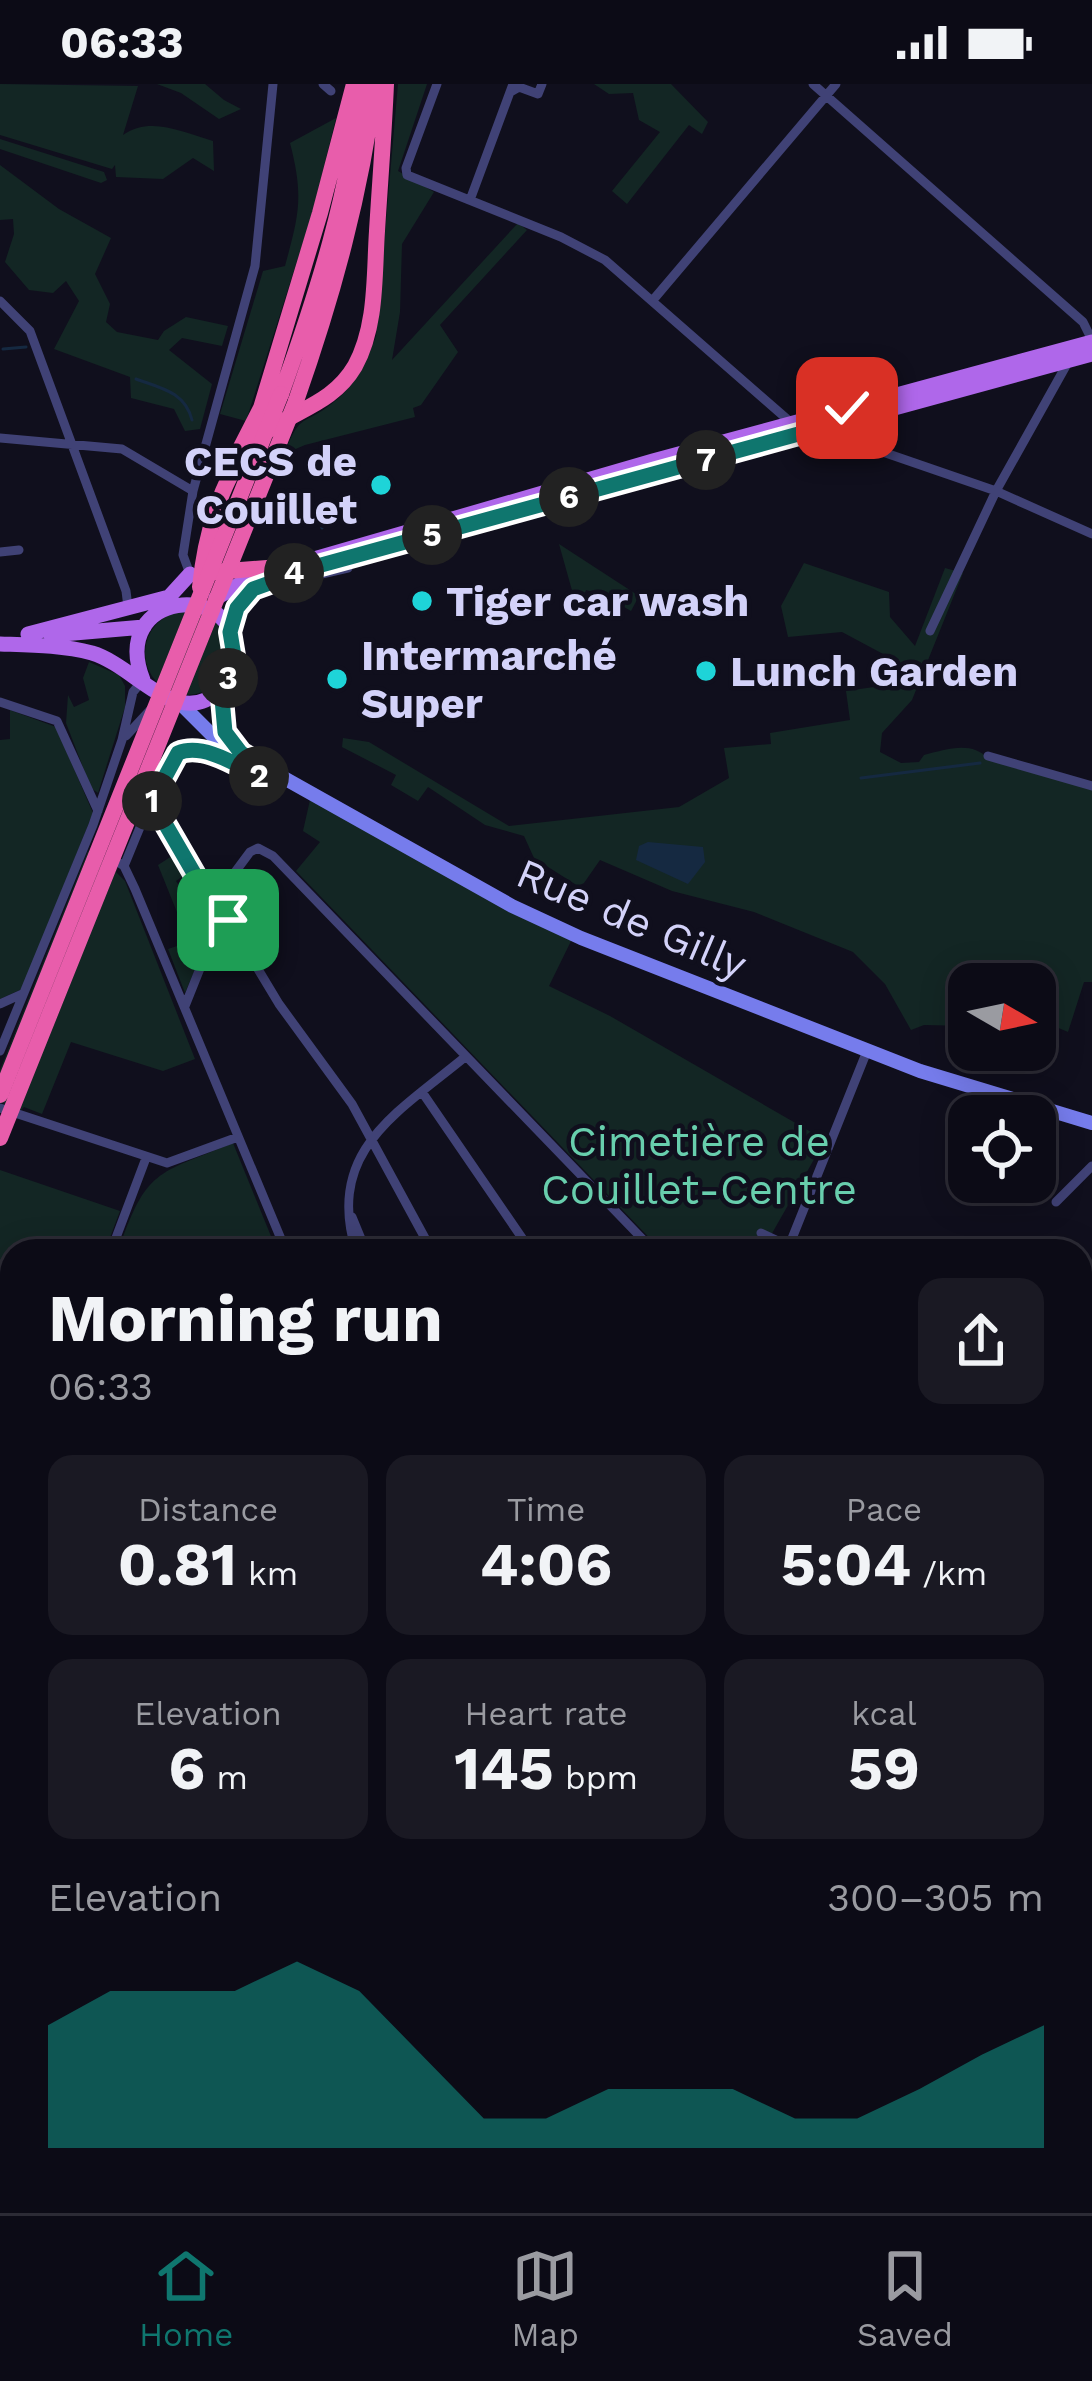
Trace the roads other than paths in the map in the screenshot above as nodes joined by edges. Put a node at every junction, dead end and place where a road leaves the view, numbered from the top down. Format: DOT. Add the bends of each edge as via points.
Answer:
graph roads {
  1 [pos="357,84"];
  2 [pos="376,84"];
  3 [pos="386,84"];
  4 [pos="437,84"];
  5 [pos="542,84"];
  6 [pos="813,84"];
  7 [pos="836,84"];
  8 [pos="269,85"];
  9 [pos="513,87"];
  10 [pos="827,96"];
  11 [pos="470,200"];
  12 [pos="652,300"];
  13 [pos="0,301"];
  14 [pos="1092,309"];
  15 [pos="1083,322"];
  16 [pos="1092,341"];
  17 [pos="1092,354"];
  18 [pos="1069,359"];
  19 [pos="288,398"];
  20 [pos="833,418"];
  21 [pos="797,428"];
  22 [pos="0,438"];
  23 [pos="73,446"];
  24 [pos="193,491"];
  25 [pos="996,491"];
  26 [pos="1092,534"];
  27 [pos="19,550"];
  28 [pos="0,552"];
  29 [pos="196,566"];
  30 [pos="292,566"];
  31 [pos="348,568"];
  32 [pos="253,589"];
  33 [pos="185,604"];
  34 [pos="128,609"];
  35 [pos="143,627"];
  36 [pos="929,631"];
  37 [pos="230,632"];
  38 [pos="0,634"];
  39 [pos="28,634"];
  40 [pos="0,644"];
  41 [pos="143,680"];
  42 [pos="221,688"];
  43 [pos="161,697"];
  44 [pos="0,702"];
  45 [pos="180,703"];
  46 [pos="122,740"];
  47 [pos="241,753"];
  48 [pos="988,755"];
  49 [pos="276,774"];
  50 [pos="1092,786"];
  51 [pos="152,801"];
  52 [pos="98,811"];
  53 [pos="86,843"];
  54 [pos="124,866"];
  55 [pos="214,899"];
  56 [pos="223,911"];
  57 [pos="24,993"];
  58 [pos="0,1004"];
  59 [pos="185,1007"];
  60 [pos="0,1051"];
  61 [pos="867,1052"];
  62 [pos="465,1057"];
  63 [pos="422,1092"];
  64 [pos="0,1095"];
  65 [pos="0,1108"];
  66 [pos="1087,1120"];
  67 [pos="238,1137"];
  68 [pos="370,1137"];
  69 [pos="0,1138"];
  70 [pos="146,1158"];
  71 [pos="1092,1166"];
  72 [pos="346,1193"];
  73 [pos="1056,1202"];
  74 [pos="761,1233"];
  75 [pos="116,1239"];
  76 [pos="281,1239"];
  77 [pos="352,1239"];
  78 [pos="362,1239"];
  79 [pos="425,1239"];
  80 [pos="524,1239"];
  81 [pos="642,1239"];
  82 [pos="772,1239"];
  83 [pos="793,1239"];
  1 -- 19 [label="highway" via="346,182"];
  1 -- 29 [label="highway" via="261,408 225,473"];
  2 -- 19 [label="highway" via="345,253"];
  3 -- 29 [label="highway" via="366,342 342,386 248,448"];
  4 -- 11 [label="street" via="407,175"];
  5 -- 9 [label="street" via="538,94"];
  6 -- 10 [label="street"];
  7 -- 10 [label="street"];
  8 -- 24 [label="street" via="254,266"];
  9 -- 11 [label="street"];
  10 -- 12 [label="street"];
  10 -- 15 [label="street"];
  11 -- 12 [label="street" via="590,250"];
  12 -- 21 [label="street"];
  13 -- 23 [label="street" via="30,331"];
  14 -- 15 [label="street"];
  15 -- 16 [label="street"];
  16 -- 20 [label="main road"];
  17 -- 18 [label="main road"];
  18 -- 20 [label="main road"];
  18 -- 25 [label="street"];
  19 -- 64 [label="highway, bridge"];
  19 -- 69 [label="highway, bridge"];
  20 -- 21 [label="main road"];
  20 -- 25 [label="street" via="844,439"];
  21 -- 30 [label="main road"];
  21 -- 32 [label="main road"];
  22 -- 23 [label="street"];
  23 -- 24 [label="street" via="122,449"];
  23 -- 34 [label="street"];
  24 -- 29 [label="street" via="183,555"];
  25 -- 26 [label="street"];
  25 -- 36 [label="street"];
  27 -- 28 [label="street"];
  29 -- 30 [label="highway"];
  29 -- 33 [label="highway"];
  29 -- 33 [label="main road" via="173,595"];
  30 -- 33 [label="main road"];
  31 -- 32 [label="street"];
  32 -- 37 [label="main road"];
  33 -- 34 [label="main road"];
  33 -- 35 [label="main road"];
  33 -- 37 [label="main road"];
  34 -- 39 [label="main road"];
  35 -- 39 [label="main road"];
  35 -- 41 [label="main road" via="136,651"];
  37 -- 42 [label="main road" via="235,662"];
  38 -- 39 [label="main road"];
  40 -- 41 [label="main road" via="95,654"];
  41 -- 43 [label="main road"];
  41 -- 46 [label="street"];
  42 -- 45 [label="main road"];
  42 -- 47 [label="main road" via="225,732"];
  43 -- 45 [label="main road"];
  43 -- 46 [label="street"];
  44 -- 52 [label="street" via="57,721"];
  45 -- 47 [label="main road, Rue de Gilly"];
  46 -- 52 [label="street"];
  47 -- 49 [label="main road, Rue de Gilly"];
  48 -- 50 [label="street"];
  49 -- 51 [label="street" via="265,779 185,749"];
  49 -- 61 [label="main road, Rue de Gilly" via="547,922"];
  51 -- 54 [label="street"];
  51 -- 55 [label="street"];
  52 -- 53 [label="street"];
  53 -- 54 [label="street"];
  53 -- 57 [label="street"];
  54 -- 59 [label="street"];
  55 -- 56 [label="street"];
  55 -- 62 [label="street" via="250,851 273,856"];
  56 -- 59 [label="street"];
  56 -- 68 [label="street"];
  57 -- 58 [label="street"];
  57 -- 60 [label="street"];
  59 -- 67 [label="street"];
  61 -- 66 [label="main road, Rue de Gilly"];
  61 -- 83 [label="street"];
  62 -- 63 [label="street"];
  62 -- 81 [label="street"];
  63 -- 68 [label="street"];
  63 -- 80 [label="street"];
  65 -- 70 [label="street"];
  67 -- 70 [label="street" via="167,1163"];
  67 -- 76 [label="street"];
  68 -- 72 [label="street"];
  68 -- 79 [label="street"];
  70 -- 75 [label="street"];
  71 -- 73 [label="street"];
  72 -- 77 [label="street"];
  72 -- 78 [label="street"];
  74 -- 82 [label="street"];
}
